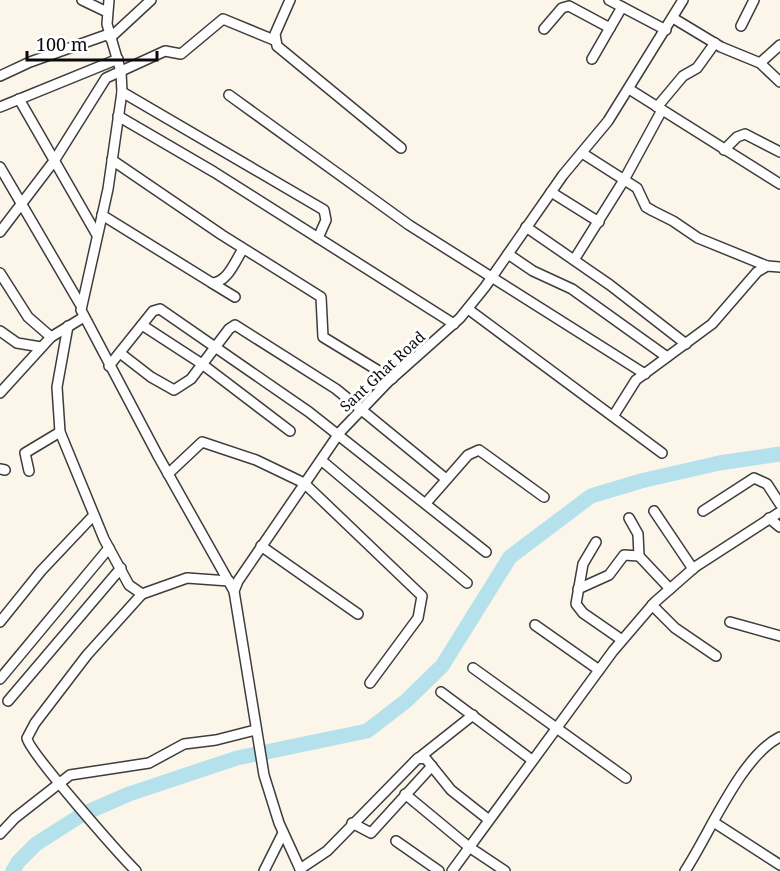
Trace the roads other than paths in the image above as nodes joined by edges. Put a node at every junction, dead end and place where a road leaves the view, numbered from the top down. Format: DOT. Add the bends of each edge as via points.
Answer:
graph roads {
  1 [pos="82,0"];
  2 [pos="109,0"];
  3 [pos="151,0"];
  4 [pos="290,0"];
  5 [pos="609,0"];
  6 [pos="683,0"];
  7 [pos="754,0"];
  8 [pos="622,7"];
  9 [pos="107,12"];
  10 [pos="673,18"];
  11 [pos="741,26"];
  12 [pos="609,28"];
  13 [pos="544,29"];
  14 [pos="666,30"];
  15 [pos="109,36"];
  16 [pos="274,40"];
  17 [pos="715,44"];
  18 [pos="780,45"];
  19 [pos="118,59"];
  20 [pos="592,59"];
  21 [pos="760,63"];
  22 [pos="121,72"];
  23 [pos="0,76"];
  24 [pos="780,82"];
  25 [pos="629,88"];
  26 [pos="122,92"];
  27 [pos="229,95"];
  28 [pos="19,99"];
  29 [pos="0,107"];
  30 [pos="659,108"];
  31 [pos="118,116"];
  32 [pos="401,147"];
  33 [pos="724,150"];
  34 [pos="780,152"];
  35 [pos="582,153"];
  36 [pos="112,160"];
  37 [pos="54,161"];
  38 [pos="0,167"];
  39 [pos="624,180"];
  40 [pos="780,184"];
  41 [pos="551,192"];
  42 [pos="22,204"];
  43 [pos="102,215"];
  44 [pos="599,222"];
  45 [pos="526,227"];
  46 [pos="0,232"];
  47 [pos="97,235"];
  48 [pos="318,238"];
  49 [pos="243,249"];
  50 [pos="508,254"];
  51 [pos="574,260"];
  52 [pos="767,266"];
  53 [pos="780,267"];
  54 [pos="0,273"];
  55 [pos="493,276"];
  56 [pos="212,283"];
  57 [pos="235,297"];
  58 [pos="80,304"];
  59 [pos="468,309"];
  60 [pos="84,317"];
  61 [pos="454,324"];
  62 [pos="142,325"];
  63 [pos="68,326"];
  64 [pos="0,332"];
  65 [pos="51,337"];
  66 [pos="686,344"];
  67 [pos="41,347"];
  68 [pos="214,348"];
  69 [pos="120,353"];
  70 [pos="667,357"];
  71 [pos="202,364"];
  72 [pos="110,366"];
  73 [pos="645,374"];
  74 [pos="392,379"];
  75 [pos="0,393"];
  76 [pos="359,409"];
  77 [pos="614,415"];
  78 [pos="290,431"];
  79 [pos="60,432"];
  80 [pos="338,434"];
  81 [pos="662,453"];
  82 [pos="321,460"];
  83 [pos="30,471"];
  84 [pos="168,474"];
  85 [pos="446,479"];
  86 [pos="304,483"];
  87 [pos="544,497"];
  88 [pos="426,503"];
  89 [pos="780,504"];
  90 [pos="654,511"];
  91 [pos="703,511"];
  92 [pos="780,512"];
  93 [pos="93,516"];
  94 [pos="629,518"];
  95 [pos="769,518"];
  96 [pos="780,527"];
  97 [pos="596,542"];
  98 [pos="261,546"];
  99 [pos="109,548"];
  100 [pos="486,552"];
  101 [pos="639,556"];
  102 [pos="121,568"];
  103 [pos="693,569"];
  104 [pos="229,581"];
  105 [pos="467,583"];
  106 [pos="578,589"];
  107 [pos="670,589"];
  108 [pos="234,591"];
  109 [pos="142,594"];
  110 [pos="652,605"];
  111 [pos="358,614"];
  112 [pos="0,622"];
  113 [pos="730,622"];
  114 [pos="535,625"];
  115 [pos="780,636"];
  116 [pos="622,640"];
  117 [pos="716,656"];
  118 [pos="472,668"];
  119 [pos="599,670"];
  120 [pos="0,679"];
  121 [pos="370,683"];
  122 [pos="441,692"];
  123 [pos="8,701"];
  124 [pos="473,715"];
  125 [pos="555,729"];
  126 [pos="255,732"];
  127 [pos="780,737"];
  128 [pos="420,757"];
  129 [pos="532,760"];
  130 [pos="432,766"];
  131 [pos="626,778"];
  132 [pos="59,781"];
  133 [pos="405,794"];
  134 [pos="489,820"];
  135 [pos="352,823"];
  136 [pos="715,823"];
  137 [pos="283,832"];
  138 [pos="0,834"];
  139 [pos="396,841"];
  140 [pos="469,847"];
  141 [pos="780,865"];
  142 [pos="301,870"];
  143 [pos="136,871"];
  144 [pos="264,871"];
  145 [pos="439,871"];
  146 [pos="452,871"];
  147 [pos="505,871"];
  148 [pos="685,871"];
  1 -- 9 [label="street"];
  2 -- 9 [label="street"];
  3 -- 15 [label="street"];
  4 -- 16 [label="street"];
  5 -- 8 [label="street"];
  6 -- 10 [label="street, Sant Ghat Road"];
  7 -- 11 [label="street"];
  8 -- 12 [label="street"];
  8 -- 14 [label="street"];
  9 -- 15 [label="street"];
  10 -- 14 [label="street, Sant Ghat Road"];
  10 -- 17 [label="street"];
  12 -- 13 [label="street" via="569,6 562,8"];
  12 -- 20 [label="street"];
  14 -- 25 [label="street, Sant Ghat Road"];
  15 -- 19 [label="street"];
  15 -- 23 [label="street"];
  16 -- 22 [label="street" via="224,19 181,54 165,51"];
  16 -- 32 [label="street"];
  17 -- 21 [label="street"];
  17 -- 30 [label="street" via="697,68 683,76"];
  18 -- 21 [label="street"];
  19 -- 22 [label="street"];
  19 -- 28 [label="street"];
  21 -- 24 [label="street"];
  22 -- 26 [label="street"];
  22 -- 37 [label="street" via="106,78"];
  25 -- 30 [label="street"];
  25 -- 35 [label="street, Sant Ghat Road"];
  26 -- 31 [label="street"];
  26 -- 48 [label="street" via="324,210 327,220"];
  27 -- 55 [label="street" via="409,225"];
  28 -- 29 [label="street"];
  28 -- 37 [label="street"];
  30 -- 33 [label="street"];
  30 -- 39 [label="street"];
  31 -- 36 [label="street"];
  31 -- 48 [label="street"];
  33 -- 34 [label="street" via="745,134"];
  33 -- 40 [label="street"];
  35 -- 39 [label="street"];
  35 -- 41 [label="street, Sant Ghat Road"];
  36 -- 43 [label="street"];
  36 -- 49 [label="street"];
  37 -- 42 [label="street"];
  37 -- 47 [label="street"];
  38 -- 42 [label="street"];
  39 -- 44 [label="street"];
  39 -- 52 [label="street" via="640,192 646,207 653,212 698,238"];
  41 -- 44 [label="street"];
  41 -- 45 [label="street, Sant Ghat Road"];
  42 -- 46 [label="street"];
  42 -- 58 [label="street"];
  43 -- 47 [label="street"];
  43 -- 56 [label="street"];
  44 -- 51 [label="street"];
  45 -- 50 [label="street, Sant Ghat Road"];
  45 -- 51 [label="street"];
  47 -- 58 [label="street"];
  48 -- 61 [label="street"];
  49 -- 56 [label="street" via="227,275"];
  49 -- 74 [label="street" via="321,297 323,337"];
  50 -- 55 [label="street, Sant Ghat Road"];
  50 -- 70 [label="street" via="572,289"];
  51 -- 66 [label="street"];
  52 -- 53 [label="street"];
  52 -- 66 [label="street" via="757,272 712,324"];
  54 -- 65 [label="street" via="28,317"];
  55 -- 59 [label="street, Sant Ghat Road"];
  55 -- 73 [label="street"];
  56 -- 57 [label="street"];
  58 -- 60 [label="street"];
  59 -- 61 [label="street, Sant Ghat Road"];
  59 -- 77 [label="street"];
  60 -- 63 [label="street"];
  60 -- 72 [label="street"];
  61 -- 74 [label="street, Sant Ghat Road"];
  62 -- 68 [label="street" via="153,311 160,309"];
  62 -- 69 [label="street"];
  62 -- 71 [label="street"];
  63 -- 65 [label="street"];
  63 -- 79 [label="street" via="57,387"];
  64 -- 67 [label="street" via="17,343"];
  65 -- 67 [label="street"];
  66 -- 70 [label="street"];
  67 -- 75 [label="street"];
  68 -- 71 [label="street"];
  68 -- 76 [label="street" via="232,326 238,326 336,389"];
  68 -- 80 [label="street"];
  69 -- 71 [label="street" via="170,389 185,385"];
  69 -- 72 [label="street"];
  70 -- 73 [label="street"];
  71 -- 78 [label="street"];
  72 -- 84 [label="street"];
  73 -- 77 [label="street" via="629,387"];
  74 -- 76 [label="street, Sant Ghat Road"];
  76 -- 80 [label="street, Sant Ghat Road"];
  76 -- 85 [label="street"];
  77 -- 81 [label="street"];
  79 -- 83 [label="street" via="25,453"];
  79 -- 93 [label="street"];
  80 -- 82 [label="street, Sant Ghat Road"];
  80 -- 88 [label="street"];
  82 -- 86 [label="street, Sant Ghat Road"];
  82 -- 105 [label="street"];
  84 -- 86 [label="street" via="207,441"];
  84 -- 104 [label="street"];
  85 -- 87 [label="street" via="468,455 479,450"];
  85 -- 88 [label="street"];
  86 -- 98 [label="street, Sant Ghat Road"];
  86 -- 121 [label="street" via="422,596 418,618"];
  88 -- 100 [label="street"];
  89 -- 91 [label="street" via="767,484 754,478"];
  90 -- 103 [label="street"];
  92 -- 95 [label="street"];
  93 -- 99 [label="street"];
  93 -- 112 [label="street"];
  94 -- 101 [label="street" via="638,534"];
  95 -- 96 [label="street"];
  95 -- 103 [label="street"];
  97 -- 106 [label="street" via="586,558"];
  98 -- 108 [label="street, Sant Ghat Road"];
  98 -- 111 [label="street"];
  99 -- 102 [label="street"];
  99 -- 120 [label="street"];
  101 -- 106 [label="street" via="624,555 609,575"];
  101 -- 107 [label="street"];
  102 -- 109 [label="street" via="129,585"];
  102 -- 123 [label="street"];
  103 -- 107 [label="street"];
  104 -- 108 [label="street"];
  104 -- 109 [label="street" via="180,579"];
  106 -- 116 [label="street" via="578,608"];
  107 -- 110 [label="street"];
  108 -- 126 [label="street"];
  109 -- 132 [label="street" via="87,655 29,733 30,750"];
  110 -- 116 [label="street"];
  110 -- 117 [label="street" via="675,628"];
  113 -- 115 [label="street"];
  114 -- 119 [label="street"];
  116 -- 119 [label="street"];
  118 -- 125 [label="street"];
  119 -- 125 [label="street"];
  122 -- 124 [label="street"];
  124 -- 128 [label="street"];
  124 -- 129 [label="street"];
  125 -- 129 [label="street"];
  125 -- 131 [label="street"];
  126 -- 132 [label="street" via="184,744 149,763 86,771"];
  126 -- 137 [label="street"];
  127 -- 136 [label="street" via="751,759"];
  128 -- 130 [label="street"];
  128 -- 135 [label="street"];
  129 -- 134 [label="street"];
  130 -- 133 [label="street"];
  130 -- 134 [label="street" via="451,790"];
  132 -- 138 [label="street"];
  132 -- 143 [label="street" via="105,840"];
  133 -- 135 [label="street" via="371,833"];
  133 -- 140 [label="street"];
  134 -- 140 [label="street"];
  135 -- 142 [label="street" via="327,851"];
  136 -- 141 [label="street"];
  136 -- 148 [label="street"];
  137 -- 142 [label="street"];
  137 -- 144 [label="street"];
  139 -- 145 [label="street"];
  140 -- 146 [label="street"];
  140 -- 147 [label="street"];
}
